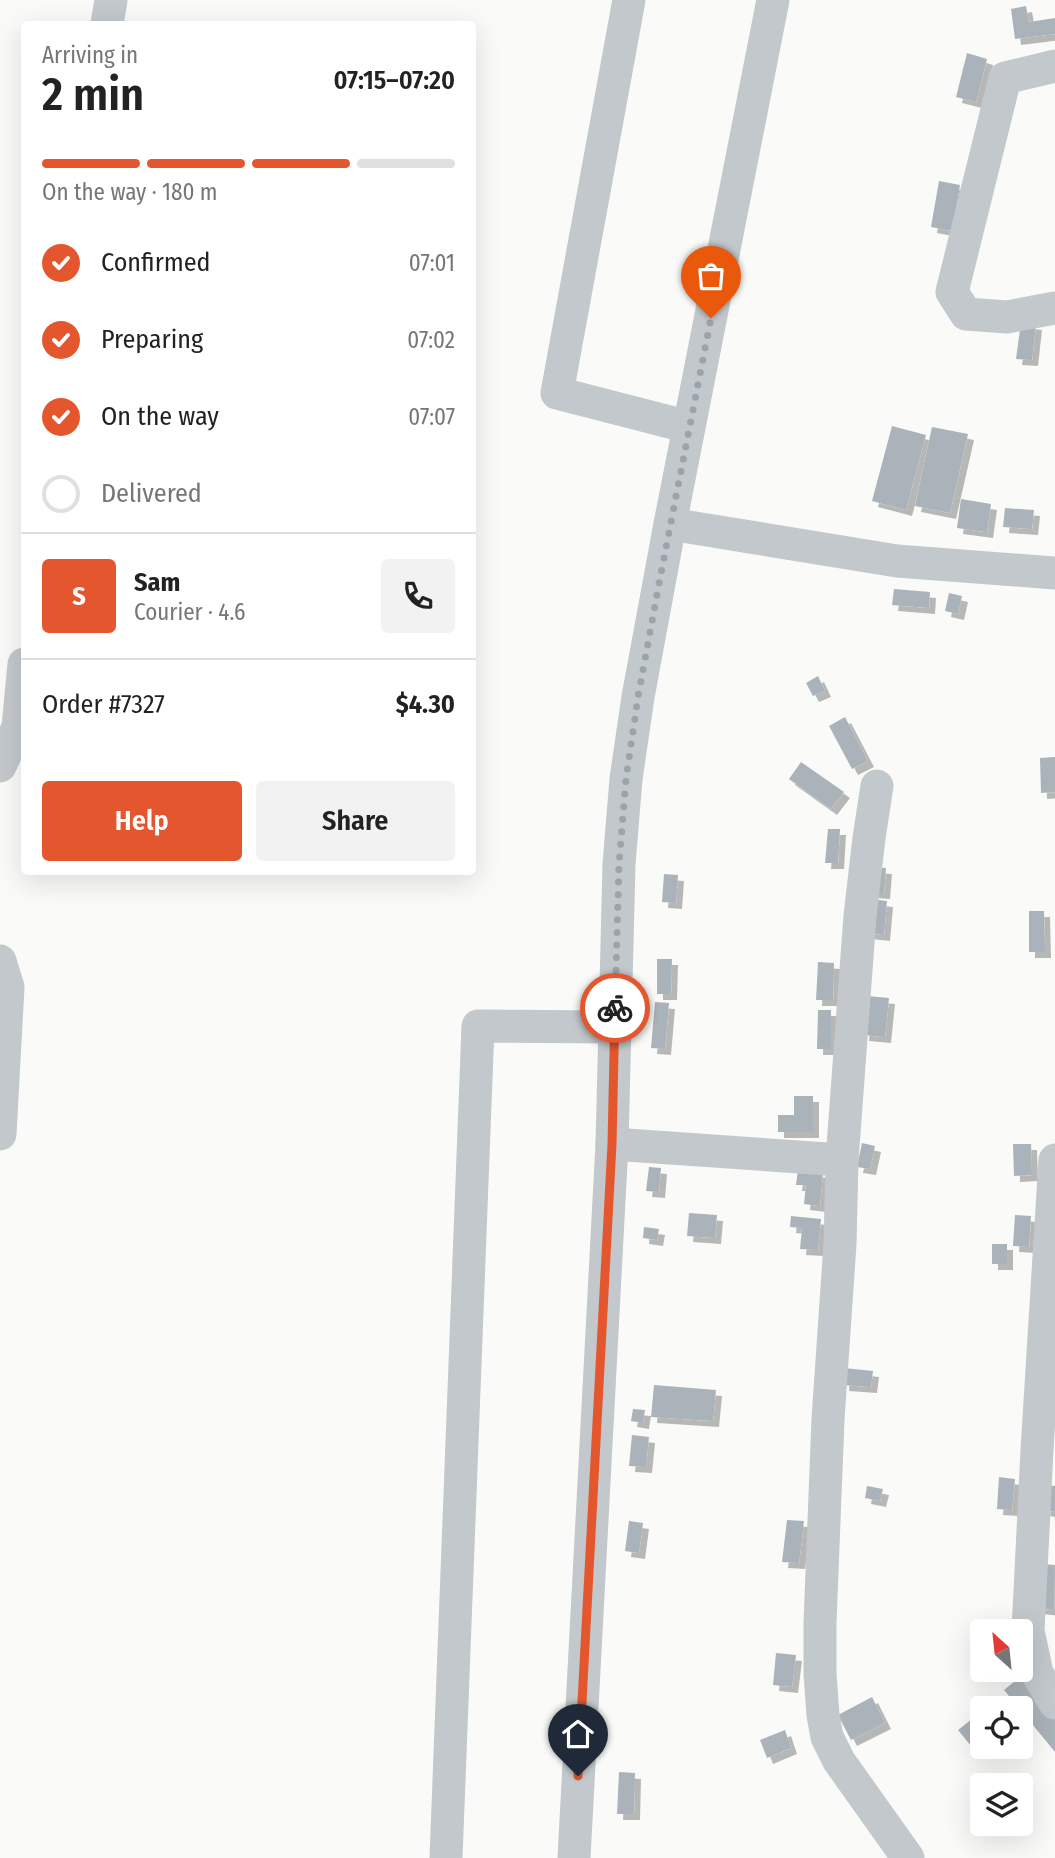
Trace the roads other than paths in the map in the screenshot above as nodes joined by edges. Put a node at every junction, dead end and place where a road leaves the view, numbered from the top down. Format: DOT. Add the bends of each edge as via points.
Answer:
graph roads {
  1 [pos="111,0"];
  2 [pos="629,0"];
  3 [pos="773,0"];
  4 [pos="108,21"];
  5 [pos="1055,66"];
  6 [pos="1055,308"];
  7 [pos="689,427"];
  8 [pos="670,524"];
  9 [pos="1055,573"];
  10 [pos="21,696"];
  11 [pos="0,766"];
  12 [pos="877,786"];
  13 [pos="0,961"];
  14 [pos="615,1027"];
  15 [pos="0,1133"];
  16 [pos="612,1144"];
  17 [pos="842,1160"];
  18 [pos="1055,1160"];
  19 [pos="1046,1451"];
  20 [pos="1055,1703"];
  21 [pos="446,1858"];
  22 [pos="574,1858"];
  23 [pos="908,1858"];
  1 -- 4 [label="street"];
  2 -- 7 [label="street" via="557,393"];
  3 -- 7 [label="street"];
  5 -- 6 [label="street" via="1005,79 952,292 966,314 1007,317"];
  7 -- 8 [label="street"];
  8 -- 9 [label="street" via="897,561"];
  8 -- 14 [label="street" via="626,779"];
  10 -- 11 [label="street" via="18,727"];
  12 -- 17 [label="street" via="860,916"];
  13 -- 15 [label="street" via="8,987"];
  14 -- 16 [label="street"];
  14 -- 21 [label="street" via="478,1026"];
  16 -- 17 [label="street"];
  16 -- 22 [label="street"];
  17 -- 23 [label="street" via="820,1623 822,1715 839,1761"];
  18 -- 19 [label="street"];
  19 -- 20 [label="street" via="1028,1631 1037,1673"];
}
